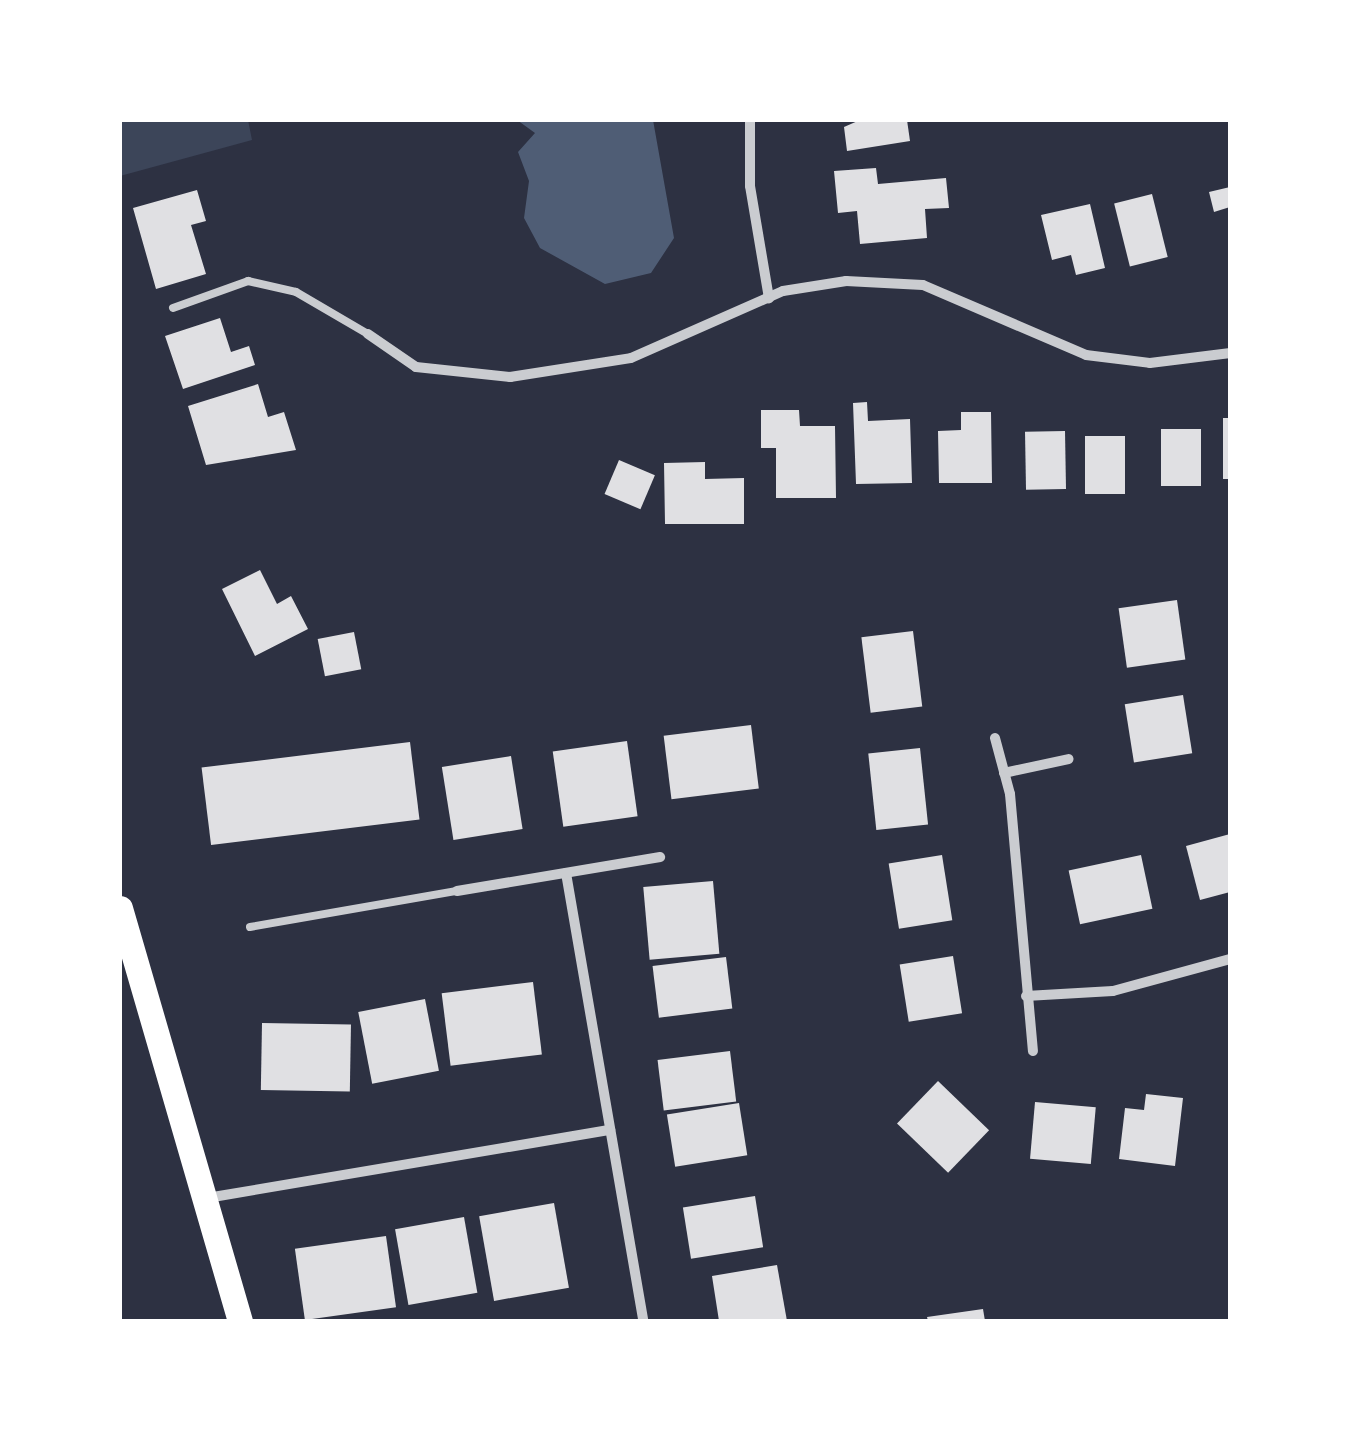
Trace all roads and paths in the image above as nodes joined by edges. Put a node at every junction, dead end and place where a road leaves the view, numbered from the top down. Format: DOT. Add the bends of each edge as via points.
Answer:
graph roads {
  1 [pos="750,120"];
  2 [pos="769,298"];
  3 [pos="173,308"];
  4 [pos="368,334"];
  5 [pos="1230,352"];
  6 [pos="995,738"];
  7 [pos="1069,759"];
  8 [pos="1004,773"];
  9 [pos="660,857"];
  10 [pos="566,873"];
  11 [pos="456,892"];
  12 [pos="120,908"];
  13 [pos="250,927"];
  14 [pos="1230,959"];
  15 [pos="1026,996"];
  16 [pos="1033,1051"];
  17 [pos="610,1130"];
  18 [pos="206,1198"];
  19 [pos="240,1321"];
  20 [pos="643,1321"];
  1 -- 2 [label="street" via="750,186"];
  2 -- 4 [label="street" via="632,358 510,377 416,367"];
  2 -- 5 [label="street" via="846,281 924,284 1086,356 1150,363"];
  3 -- 4 [label="lane" via="248,280 296,292"];
  6 -- 8 [label="street"];
  7 -- 8 [label="street"];
  8 -- 15 [label="street"];
  9 -- 10 [label="street"];
  10 -- 11 [label="street"];
  10 -- 17 [label="street"];
  11 -- 13 [label="lane"];
  12 -- 18 [label="main road"];
  14 -- 15 [label="street" via="1113,991"];
  15 -- 16 [label="street"];
  17 -- 18 [label="street"];
  17 -- 20 [label="street"];
  18 -- 19 [label="main road"];
}
